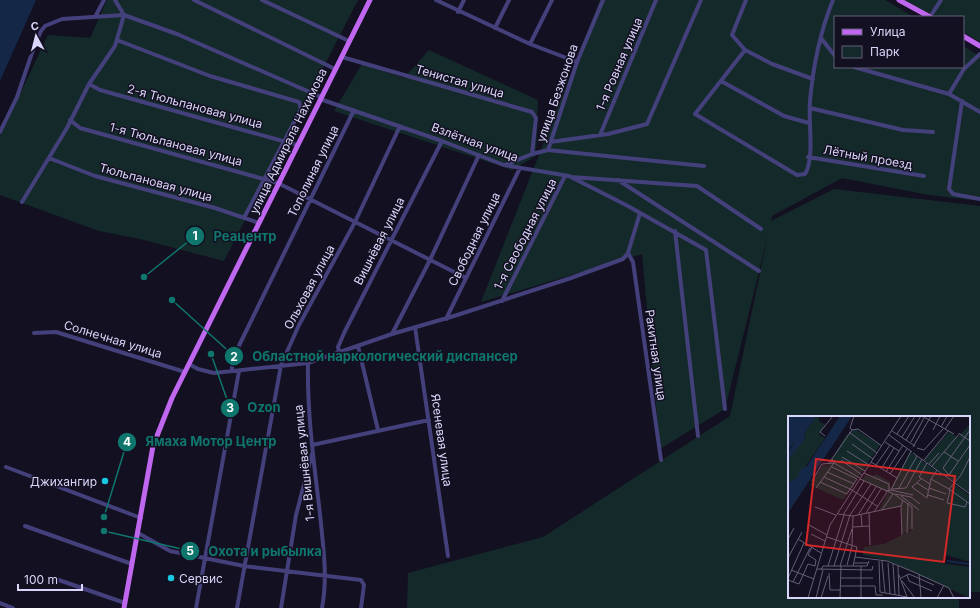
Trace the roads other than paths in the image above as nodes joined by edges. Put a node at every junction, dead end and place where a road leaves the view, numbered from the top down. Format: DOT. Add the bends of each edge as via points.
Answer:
graph roads {
  1 [pos="104,0"];
  2 [pos="115,0"];
  3 [pos="194,0"];
  4 [pos="262,0"];
  5 [pos="370,0"];
  6 [pos="436,0"];
  7 [pos="464,0"];
  8 [pos="509,0"];
  9 [pos="552,0"];
  10 [pos="603,0"];
  11 [pos="656,0"];
  12 [pos="700,0"];
  13 [pos="746,0"];
  14 [pos="833,0"];
  15 [pos="899,0"];
  16 [pos="940,0"];
  17 [pos="458,12"];
  18 [pos="124,15"];
  19 [pos="928,16"];
  20 [pos="931,16"];
  21 [pos="95,17"];
  22 [pos="495,28"];
  23 [pos="964,37"];
  24 [pos="821,38"];
  25 [pos="117,40"];
  26 [pos="349,41"];
  27 [pos="530,44"];
  28 [pos="980,46"];
  29 [pos="745,50"];
  30 [pos="980,54"];
  31 [pos="834,55"];
  32 [pos="342,57"];
  33 [pos="577,62"];
  34 [pos="858,68"];
  35 [pos="335,69"];
  36 [pos="813,79"];
  37 [pos="721,81"];
  38 [pos="89,84"];
  39 [pos="949,94"];
  40 [pos="321,98"];
  41 [pos="962,102"];
  42 [pos="810,108"];
  43 [pos="354,110"];
  44 [pos="980,112"];
  45 [pos="70,120"];
  46 [pos="809,123"];
  47 [pos="400,126"];
  48 [pos="0,132"];
  49 [pos="933,132"];
  50 [pos="600,135"];
  51 [pos="284,141"];
  52 [pos="442,141"];
  53 [pos="550,142"];
  54 [pos="297,145"];
  55 [pos="548,150"];
  56 [pos="532,154"];
  57 [pos="479,155"];
  58 [pos="808,157"];
  59 [pos="49,158"];
  60 [pos="504,165"];
  61 [pos="704,166"];
  62 [pos="520,168"];
  63 [pos="567,176"];
  64 [pos="924,176"];
  65 [pos="263,179"];
  66 [pos="617,180"];
  67 [pos="278,183"];
  68 [pos="310,199"];
  69 [pos="980,199"];
  70 [pos="22,202"];
  71 [pos="640,213"];
  72 [pos="244,218"];
  73 [pos="355,222"];
  74 [pos="259,223"];
  75 [pos="761,229"];
  76 [pos="674,231"];
  77 [pos="390,241"];
  78 [pos="628,253"];
  79 [pos="430,260"];
  80 [pos="758,271"];
  81 [pos="466,278"];
  82 [pos="502,301"];
  83 [pos="446,319"];
  84 [pos="415,327"];
  85 [pos="34,333"];
  86 [pos="392,334"];
  87 [pos="358,346"];
  88 [pos="339,352"];
  89 [pos="308,363"];
  90 [pos="189,364"];
  91 [pos="281,365"];
  92 [pos="232,371"];
  93 [pos="239,371"];
  94 [pos="185,372"];
  95 [pos="725,409"];
  96 [pos="429,420"];
  97 [pos="378,430"];
  98 [pos="698,436"];
  99 [pos="312,445"];
  100 [pos="313,451"];
  101 [pos="661,460"];
  102 [pos="6,467"];
  103 [pos="140,518"];
  104 [pos="26,526"];
  105 [pos="138,533"];
  106 [pos="448,556"];
  107 [pos="205,558"];
  108 [pos="132,564"];
  109 [pos="244,566"];
  110 [pos="288,572"];
  111 [pos="327,576"];
  112 [pos="53,578"];
  113 [pos="0,603"];
  114 [pos="125,605"];
  115 [pos="13,608"];
  116 [pos="196,608"];
  117 [pos="237,608"];
  118 [pos="281,608"];
  119 [pos="322,608"];
  120 [pos="360,608"];
  1 -- 21 [label="street"];
  2 -- 18 [label="street"];
  3 -- 35 [label="street"];
  4 -- 26 [label="street"];
  5 -- 26 [label="main road, улица Адмирала Нахимова"];
  6 -- 17 [label="street"];
  7 -- 17 [label="street"];
  8 -- 22 [label="street"];
  9 -- 27 [label="street"];
  10 -- 33 [label="street, улица Безжонова"];
  11 -- 50 [label="street, 1-я Ровная улица"];
  12 -- 50 [label="street" via="647,124"];
  13 -- 29 [label="street" via="732,35"];
  14 -- 24 [label="street"];
  15 -- 19 [label="main road"];
  16 -- 20 [label="street"];
  17 -- 22 [label="street"];
  18 -- 21 [label="street"];
  18 -- 25 [label="street"];
  18 -- 40 [label="street, Взлётная улица" via="176,34"];
  21 -- 48 [label="street" via="56,20 41,31 17,97"];
  22 -- 27 [label="street"];
  23 -- 28 [label="main road"];
  24 -- 31 [label="street"];
  24 -- 36 [label="street"];
  25 -- 38 [label="street"];
  25 -- 51 [label="street" via="210,76 299,102 301,109"];
  26 -- 32 [label="main road, улица Адмирала Нахимова"];
  27 -- 33 [label="street"];
  29 -- 36 [label="street" via="772,64"];
  29 -- 37 [label="street"];
  30 -- 39 [label="street" via="964,68"];
  32 -- 35 [label="main road, улица Адмирала Нахимова"];
  32 -- 56 [label="street, Тенистая улица" via="532,112 536,118"];
  33 -- 53 [label="street, улица Безжонова"];
  34 -- 39 [label="street"];
  35 -- 40 [label="main road, улица Адмирала Нахимова"];
  36 -- 42 [label="street"];
  37 -- 46 [label="street" via="784,116"];
  37 -- 58 [label="street" via="695,114 797,176 806,172"];
  38 -- 45 [label="street"];
  38 -- 51 [label="street, 2-я Тюльпановая улица" via="100,90"];
  39 -- 41 [label="street"];
  40 -- 43 [label="street, Взлётная улица"];
  40 -- 54 [label="main road, улица Адмирала Нахимова"];
  41 -- 44 [label="street"];
  41 -- 69 [label="street" via="949,189 953,194"];
  42 -- 46 [label="street"];
  42 -- 49 [label="street" via="903,130"];
  43 -- 47 [label="street, Взлётная улица"];
  43 -- 68 [label="street, Тополиная улица"];
  45 -- 59 [label="street"];
  45 -- 65 [label="street, 1-я Тюльпановая улица" via="80,128"];
  46 -- 58 [label="street"];
  47 -- 52 [label="street, Взлётная улица"];
  47 -- 73 [label="street, Ольховая улица"];
  50 -- 53 [label="street"];
  51 -- 54 [label="street, 2-я Тюльпановая улица"];
  51 -- 65 [label="street"];
  52 -- 57 [label="street, Взлётная улица"];
  52 -- 77 [label="street, Вишнёвая улица"];
  53 -- 55 [label="street, улица Безжонова"];
  54 -- 67 [label="main road, улица Адмирала Нахимова"];
  55 -- 56 [label="street, улица Безжонова"];
  55 -- 61 [label="street"];
  56 -- 60 [label="street, улица Безжонова"];
  57 -- 60 [label="street, Взлётная улица"];
  57 -- 79 [label="street"];
  58 -- 64 [label="street, Лётный проезд"];
  59 -- 70 [label="street"];
  59 -- 72 [label="street, Тюльпановая улица" via="95,176"];
  60 -- 62 [label="street, Взлётная улица"];
  62 -- 63 [label="street, Взлётная улица"];
  62 -- 81 [label="street, Свободная улица"];
  63 -- 66 [label="street"];
  63 -- 71 [label="street, Взлётная улица"];
  63 -- 82 [label="street, 1-я Свободная улица"];
  65 -- 67 [label="street, 1-я Тюльпановая улица"];
  65 -- 72 [label="street"];
  66 -- 75 [label="street" via="697,186"];
  66 -- 80 [label="street"];
  67 -- 68 [label="street, 1-я Тюльпановая улица"];
  67 -- 74 [label="main road, улица Адмирала Нахимова"];
  68 -- 73 [label="street, 1-я Тюльпановая улица"];
  68 -- 92 [label="street, Тополиная улица" via="232,360"];
  71 -- 76 [label="street, Взлётная улица"];
  71 -- 78 [label="street"];
  72 -- 74 [label="street, Тюльпановая улица"];
  73 -- 77 [label="street, 1-я Тюльпановая улица"];
  73 -- 91 [label="street, Ольховая улица" via="299,325"];
  74 -- 90 [label="main road, улица Адмирала Нахимова"];
  76 -- 95 [label="street, Взлётная улица" via="706,250"];
  76 -- 98 [label="street"];
  77 -- 79 [label="street, 1-я Тюльпановая улица"];
  77 -- 88 [label="street, Вишнёвая улица" via="338,347"];
  78 -- 82 [label="street" via="621,260"];
  78 -- 101 [label="street, Ракитная улица" via="633,262"];
  79 -- 81 [label="street, 1-я Тюльпановая улица"];
  79 -- 86 [label="street"];
  81 -- 83 [label="street, Свободная улица"];
  82 -- 83 [label="street"];
  83 -- 84 [label="street"];
  84 -- 86 [label="street"];
  84 -- 96 [label="street, Ясеневая улица"];
  85 -- 94 [label="street, Солнечная улица" via="56,332"];
  86 -- 87 [label="street"];
  87 -- 88 [label="street"];
  87 -- 97 [label="street"];
  88 -- 89 [label="street"];
  89 -- 91 [label="street"];
  89 -- 99 [label="street, 1-я Вишнёвая улица" via="307,397"];
  90 -- 92 [label="street" via="214,373"];
  90 -- 94 [label="main road, улица Адмирала Нахимова"];
  91 -- 93 [label="street"];
  91 -- 109 [label="street, Ольховая улица"];
  92 -- 93 [label="street"];
  93 -- 107 [label="street"];
  94 -- 103 [label="main road, улица Адмирала Нахимова" via="153,446"];
  96 -- 97 [label="street"];
  96 -- 106 [label="street, Ясеневая улица"];
  97 -- 99 [label="street"];
  99 -- 100 [label="street, 1-я Вишнёвая улица"];
  100 -- 110 [label="street" via="296,515"];
  100 -- 111 [label="street, 1-я Вишнёвая улица"];
  102 -- 103 [label="street"];
  103 -- 105 [label="main road, улица Адмирала Нахимова"];
  104 -- 108 [label="street"];
  105 -- 107 [label="street" via="164,549"];
  105 -- 108 [label="main road, улица Адмирала Нахимова"];
  107 -- 109 [label="street"];
  107 -- 116 [label="street"];
  108 -- 114 [label="main road, улица Адмирала Нахимова"];
  109 -- 110 [label="street"];
  109 -- 117 [label="street, Ольховая улица"];
  110 -- 111 [label="street"];
  110 -- 118 [label="street"];
  111 -- 119 [label="street, 1-я Вишнёвая улица"];
  111 -- 120 [label="street" via="364,582"];
  112 -- 114 [label="street"];
  113 -- 115 [label="street"];
}
